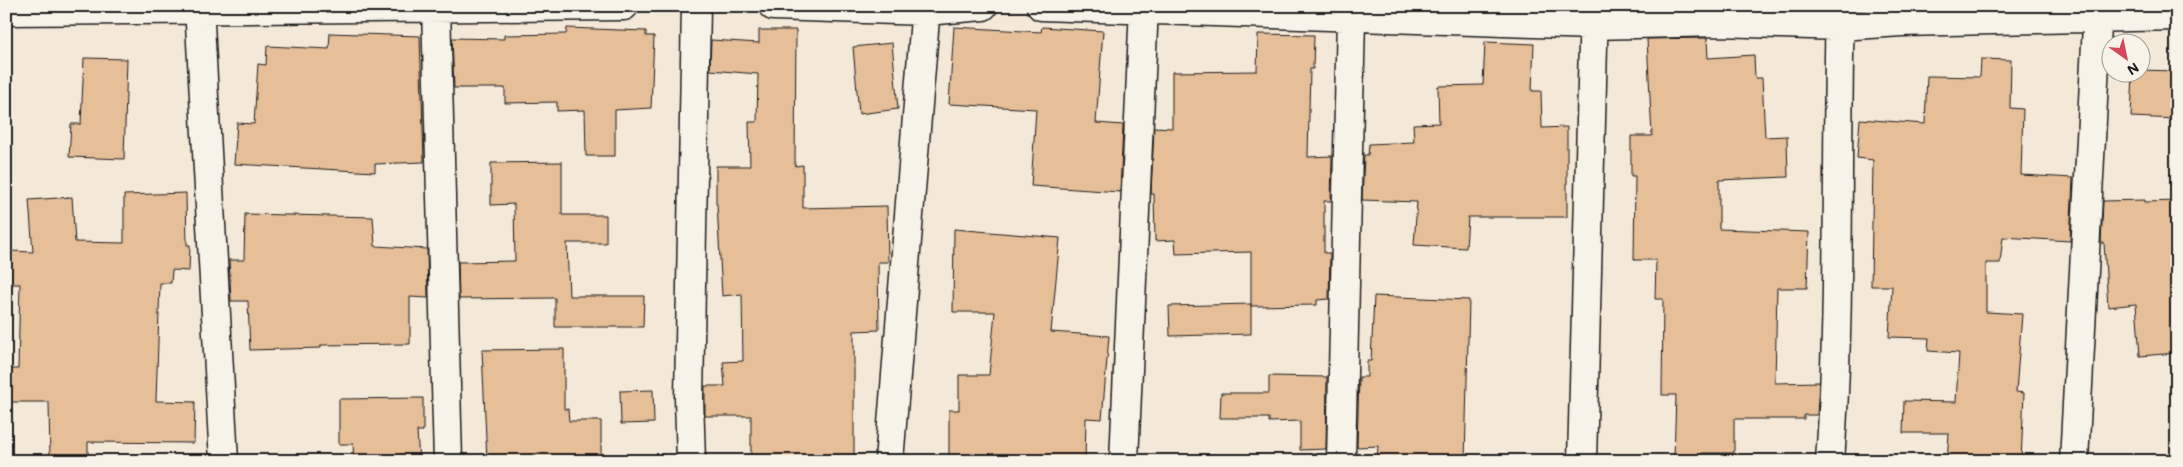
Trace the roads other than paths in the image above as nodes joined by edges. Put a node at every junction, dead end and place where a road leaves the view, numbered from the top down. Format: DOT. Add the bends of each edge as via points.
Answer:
graph roads {
  1 [pos="624,6"];
  2 [pos="696,6"];
  3 [pos="773,6"];
  4 [pos="983,6"];
  5 [pos="1041,6"];
  6 [pos="199,8"];
  7 [pos="436,8"];
  8 [pos="926,8"];
  9 [pos="1144,8"];
  10 [pos="6,11"];
  11 [pos="1353,11"];
  12 [pos="2098,12"];
  13 [pos="1593,15"];
  14 [pos="1840,16"];
  15 [pos="2177,16"];
  16 [pos="224,461"];
  17 [pos="448,461"];
  18 [pos="691,461"];
  19 [pos="889,461"];
  20 [pos="1124,461"];
  21 [pos="1341,461"];
  22 [pos="1582,461"];
  23 [pos="1830,461"];
  24 [pos="2074,461"];
  1 -- 7 [label="street"];
  2 -- 18 [label="street" via="689,398"];
  3 -- 8 [label="street"];
  4 -- 8 [label="street"];
  5 -- 9 [label="street"];
  6 -- 7 [label="street"];
  6 -- 10 [label="street"];
  6 -- 16 [label="street"];
  7 -- 17 [label="street"];
  8 -- 19 [label="street"];
  9 -- 11 [label="street"];
  9 -- 20 [label="street"];
  11 -- 13 [label="street"];
  11 -- 21 [label="street"];
  12 -- 14 [label="street" via="1901,22"];
  12 -- 15 [label="street"];
  12 -- 24 [label="street"];
  13 -- 14 [label="street" via="1720,22"];
  13 -- 22 [label="street"];
  14 -- 23 [label="street" via="1834,412"];
}
